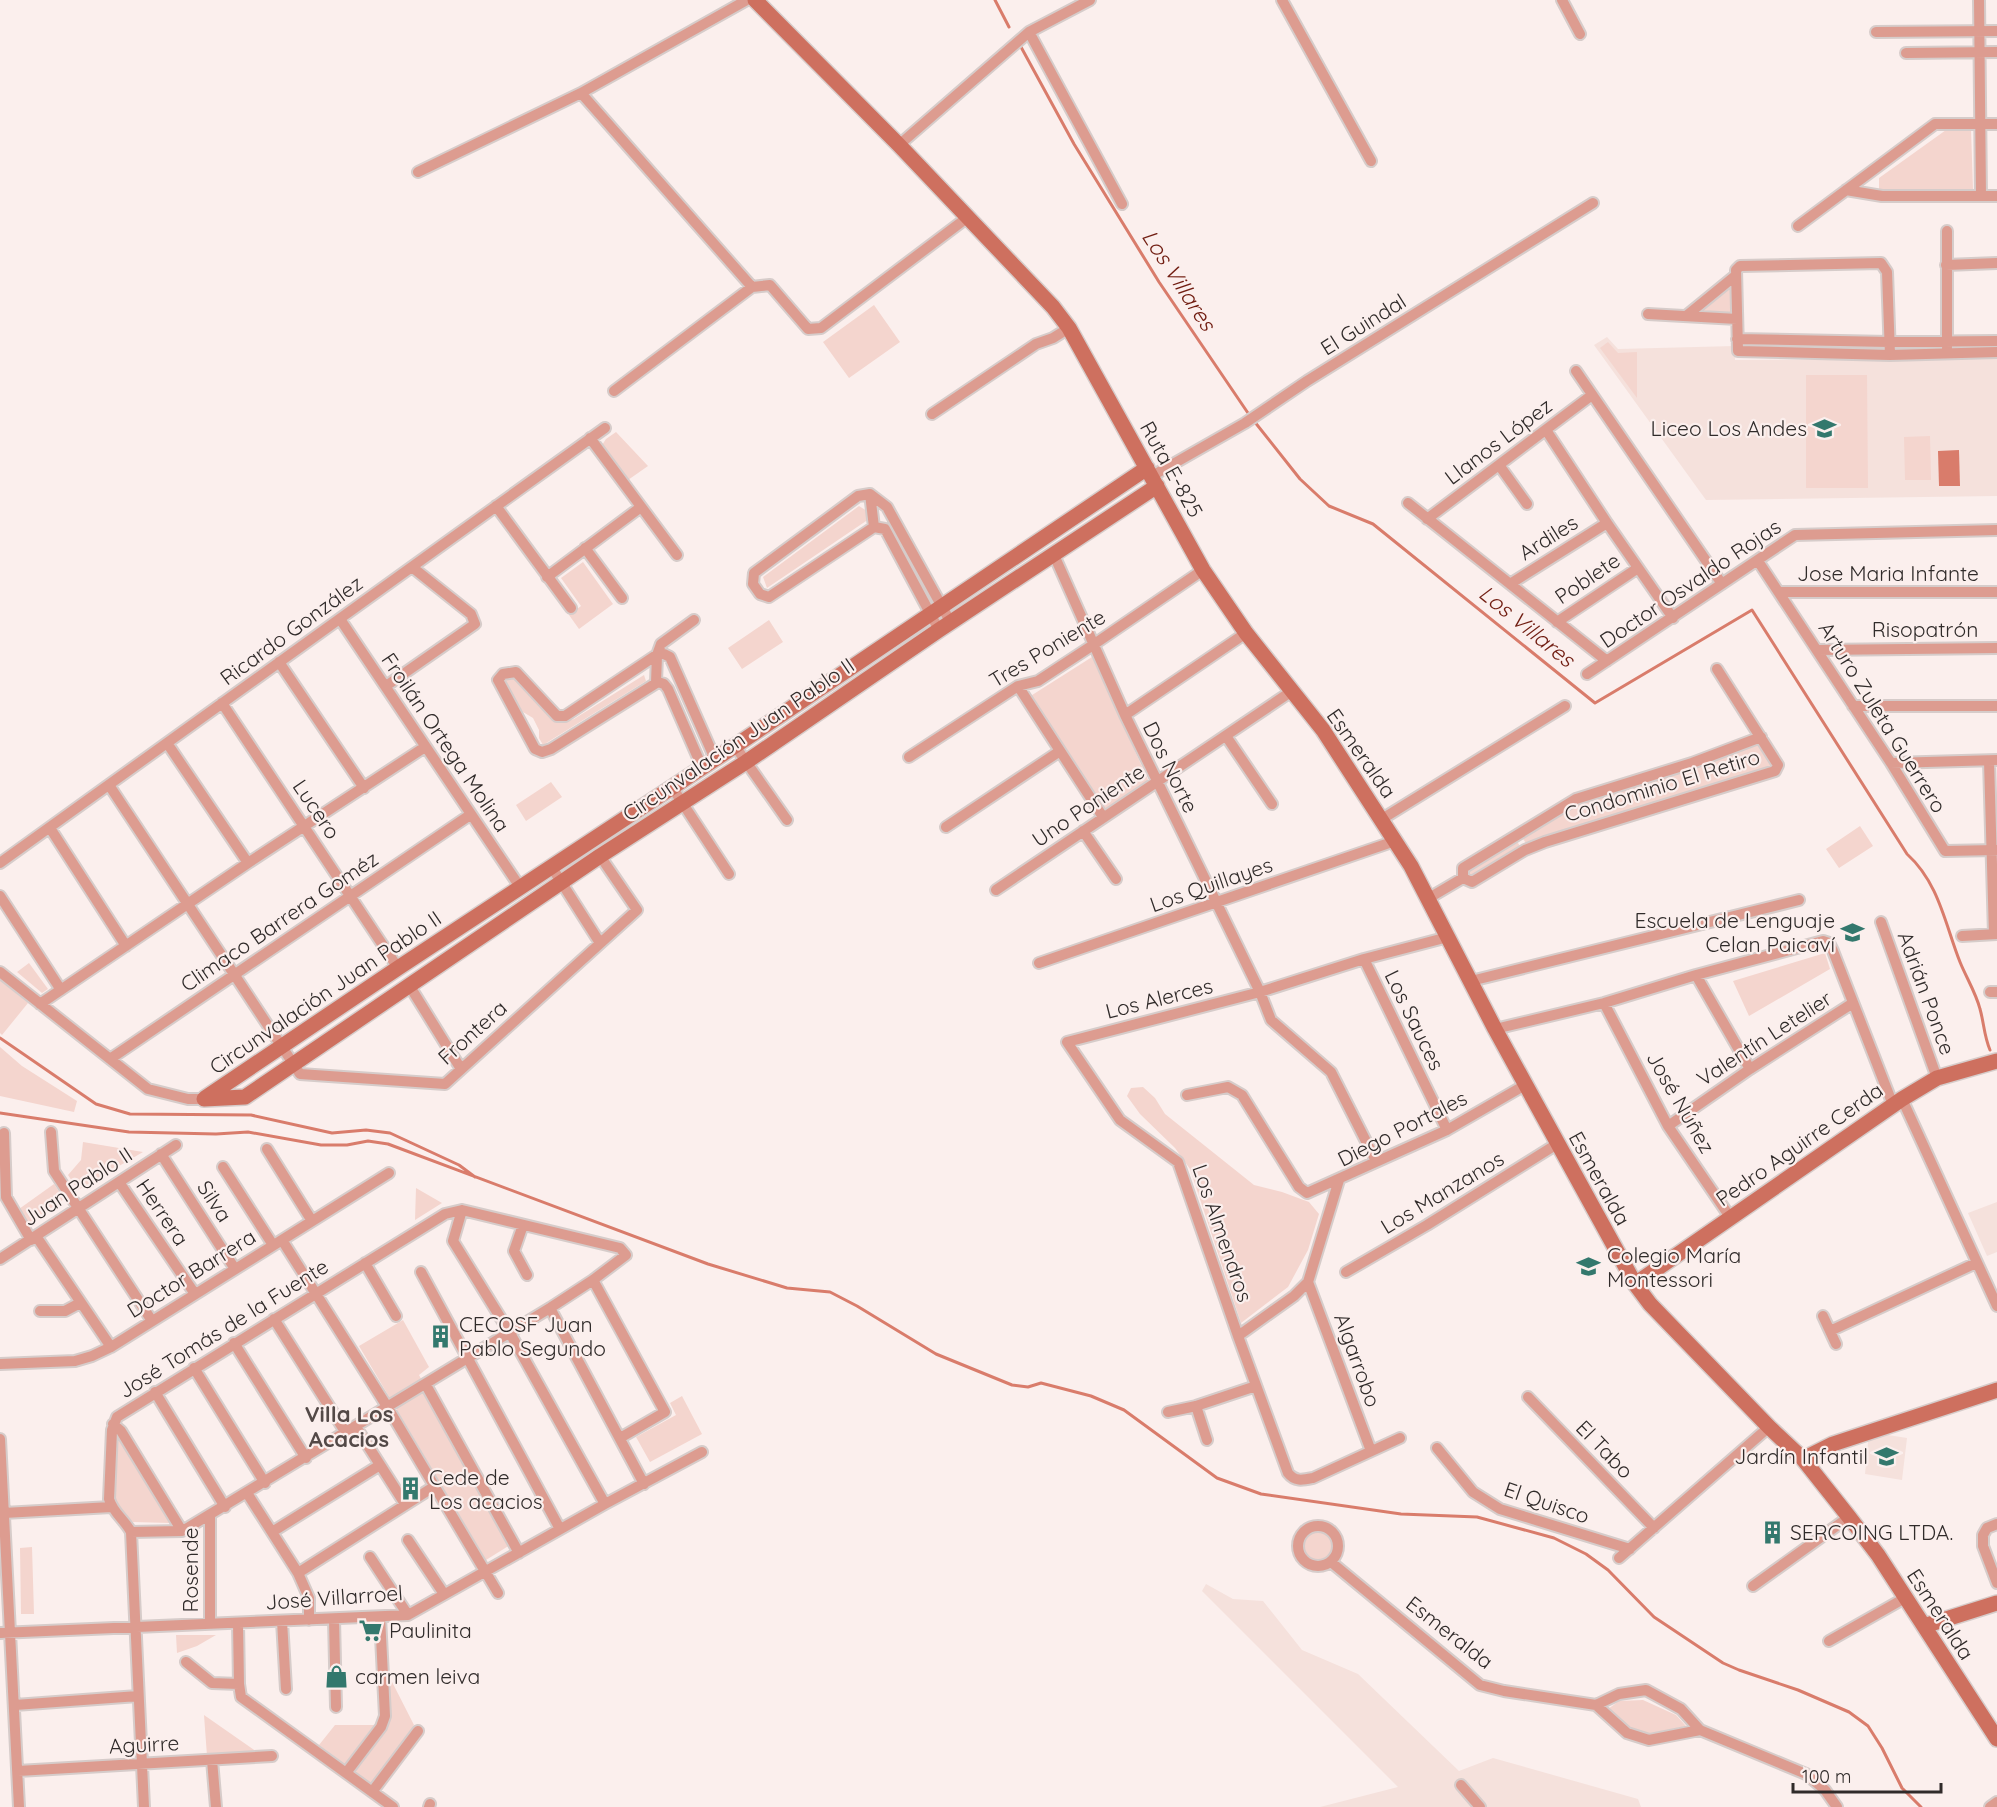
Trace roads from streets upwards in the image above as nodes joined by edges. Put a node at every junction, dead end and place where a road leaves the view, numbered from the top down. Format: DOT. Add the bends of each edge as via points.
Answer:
graph roads {
  1 [pos="747,0"];
  2 [pos="754,0"];
  3 [pos="1090,0"];
  4 [pos="1282,0"];
  5 [pos="1562,0"];
  6 [pos="1979,0"];
  7 [pos="1979,31"];
  8 [pos="1997,31"];
  9 [pos="1029,32"];
  10 [pos="1876,32"];
  11 [pos="1580,34"];
  12 [pos="1980,52"];
  13 [pos="1997,52"];
  14 [pos="1906,53"];
  15 [pos="581,93"];
  16 [pos="1980,124"];
  17 [pos="1997,124"];
  18 [pos="899,145"];
  19 [pos="1371,160"];
  20 [pos="418,172"];
  21 [pos="1864,176"];
  22 [pos="1846,190"];
  23 [pos="1882,196"];
  24 [pos="1981,196"];
  25 [pos="1997,196"];
  26 [pos="1593,203"];
  27 [pos="1122,204"];
  28 [pos="968,217"];
  29 [pos="1798,226"];
  30 [pos="1947,231"];
  31 [pos="1997,263"];
  32 [pos="1946,265"];
  33 [pos="1735,276"];
  34 [pos="752,287"];
  35 [pos="1648,314"];
  36 [pos="1686,316"];
  37 [pos="1737,319"];
  38 [pos="1069,328"];
  39 [pos="1737,339"];
  40 [pos="1997,341"];
  41 [pos="1889,342"];
  42 [pos="1947,347"];
  43 [pos="1997,352"];
  44 [pos="1890,355"];
  45 [pos="1576,371"];
  46 [pos="614,391"];
  47 [pos="1592,395"];
  48 [pos="932,414"];
  49 [pos="604,428"];
  50 [pos="1546,430"];
  51 [pos="590,438"];
  52 [pos="1499,465"];
  53 [pos="1152,477"];
  54 [pos="870,494"];
  55 [pos="1408,503"];
  56 [pos="1527,504"];
  57 [pos="496,506"];
  58 [pos="642,507"];
  59 [pos="1426,519"];
  60 [pos="1607,523"];
  61 [pos="874,527"];
  62 [pos="1997,530"];
  63 [pos="585,548"];
  64 [pos="677,555"];
  65 [pos="1054,555"];
  66 [pos="1758,561"];
  67 [pos="412,567"];
  68 [pos="1638,568"];
  69 [pos="1203,570"];
  70 [pos="547,577"];
  71 [pos="1510,584"];
  72 [pos="1722,584"];
  73 [pos="1779,592"];
  74 [pos="1997,592"];
  75 [pos="622,598"];
  76 [pos="1221,598"];
  77 [pos="571,608"];
  78 [pos="935,610"];
  79 [pos="340,618"];
  80 [pos="1673,618"];
  81 [pos="694,620"];
  82 [pos="1557,622"];
  83 [pos="945,626"];
  84 [pos="1246,633"];
  85 [pos="1094,645"];
  86 [pos="1997,648"];
  87 [pos="1818,650"];
  88 [pos="657,655"];
  89 [pos="1607,661"];
  90 [pos="279,662"];
  91 [pos="1717,669"];
  92 [pos="1587,674"];
  93 [pos="656,683"];
  94 [pos="1018,686"];
  95 [pos="386,687"];
  96 [pos="1292,691"];
  97 [pos="222,703"];
  98 [pos="1565,706"];
  99 [pos="1853,706"];
  100 [pos="1997,706"];
  101 [pos="1125,715"];
  102 [pos="1226,736"];
  103 [pos="1761,738"];
  104 [pos="167,743"];
  105 [pos="735,746"];
  106 [pos="424,747"];
  107 [pos="1060,751"];
  108 [pos="909,757"];
  109 [pos="1993,760"];
  110 [pos="746,762"];
  111 [pos="709,763"];
  112 [pos="1891,763"];
  113 [pos="1157,782"];
  114 [pos="109,785"];
  115 [pos="672,787"];
  116 [pos="364,788"];
  117 [pos="681,804"];
  118 [pos="1272,804"];
  119 [pos="470,815"];
  120 [pos="1103,817"];
  121 [pos="1382,819"];
  122 [pos="787,820"];
  123 [pos="305,826"];
  124 [pos="946,827"];
  125 [pos="50,828"];
  126 [pos="1083,831"];
  127 [pos="1516,836"];
  128 [pos="1395,841"];
  129 [pos="1525,850"];
  130 [pos="1994,850"];
  131 [pos="600,856"];
  132 [pos="0,863"];
  133 [pos="248,863"];
  134 [pos="551,866"];
  135 [pos="729,874"];
  136 [pos="1463,878"];
  137 [pos="1116,879"];
  138 [pos="561,882"];
  139 [pos="520,887"];
  140 [pos="996,890"];
  141 [pos="351,895"];
  142 [pos="0,896"];
  143 [pos="1429,898"];
  144 [pos="1799,900"];
  145 [pos="1216,903"];
  146 [pos="188,904"];
  147 [pos="1881,922"];
  148 [pos="1995,934"];
  149 [pos="1448,936"];
  150 [pos="1962,936"];
  151 [pos="600,943"];
  152 [pos="126,946"];
  153 [pos="1364,959"];
  154 [pos="1039,963"];
  155 [pos="398,968"];
  156 [pos="0,972"];
  157 [pos="235,975"];
  158 [pos="1696,975"];
  159 [pos="1471,981"];
  160 [pos="410,985"];
  161 [pos="61,990"];
  162 [pos="1260,992"];
  163 [pos="1604,1003"];
  164 [pos="1853,1003"];
  165 [pos="40,1004"];
  166 [pos="1495,1029"];
  167 [pos="1067,1042"];
  168 [pos="287,1054"];
  169 [pos="110,1059"];
  170 [pos="1997,1061"];
  171 [pos="461,1069"];
  172 [pos="1750,1069"];
  173 [pos="1937,1078"];
  174 [pos="1525,1085"];
  175 [pos="1187,1095"];
  176 [pos="204,1099"];
  177 [pos="1897,1102"];
  178 [pos="1668,1126"];
  179 [pos="1447,1130"];
  180 [pos="51,1132"];
  181 [pos="4,1134"];
  182 [pos="1557,1144"];
  183 [pos="176,1145"];
  184 [pos="267,1149"];
  185 [pos="2,1150"];
  186 [pos="161,1154"];
  187 [pos="1376,1161"];
  188 [pos="223,1167"];
  189 [pos="389,1173"];
  190 [pos="1339,1180"];
  191 [pos="119,1182"];
  192 [pos="80,1208"];
  193 [pos="462,1210"];
  194 [pos="1730,1217"];
  195 [pos="312,1221"];
  196 [pos="523,1225"];
  197 [pos="34,1238"];
  198 [pos="278,1243"];
  199 [pos="0,1259"];
  200 [pos="365,1263"];
  201 [pos="1976,1263"];
  202 [pos="235,1269"];
  203 [pos="421,1272"];
  204 [pos="1346,1272"];
  205 [pos="527,1275"];
  206 [pos="593,1280"];
  207 [pos="1308,1282"];
  208 [pos="1635,1284"];
  209 [pos="316,1293"];
  210 [pos="195,1294"];
  211 [pos="80,1303"];
  212 [pos="1997,1306"];
  213 [pos="550,1308"];
  214 [pos="40,1311"];
  215 [pos="396,1316"];
  216 [pos="1823,1316"];
  217 [pos="274,1319"];
  218 [pos="152,1321"];
  219 [pos="1830,1331"];
  220 [pos="510,1333"];
  221 [pos="1238,1336"];
  222 [pos="234,1343"];
  223 [pos="1836,1344"];
  224 [pos="111,1347"];
  225 [pos="469,1358"];
  226 [pos="0,1364"];
  227 [pos="194,1368"];
  228 [pos="426,1385"];
  229 [pos="1256,1386"];
  230 [pos="1997,1390"];
  231 [pos="155,1392"];
  232 [pos="1528,1397"];
  233 [pos="1196,1406"];
  234 [pos="388,1408"];
  235 [pos="1168,1412"];
  236 [pos="113,1424"];
  237 [pos="1769,1427"];
  238 [pos="351,1430"];
  239 [pos="0,1438"];
  240 [pos="620,1438"];
  241 [pos="1400,1438"];
  242 [pos="1207,1440"];
  243 [pos="1437,1448"];
  244 [pos="1371,1451"];
  245 [pos="702,1452"];
  246 [pos="306,1458"];
  247 [pos="1803,1460"];
  248 [pos="380,1465"];
  249 [pos="264,1483"];
  250 [pos="644,1484"];
  251 [pos="1,1485"];
  252 [pos="435,1486"];
  253 [pos="247,1493"];
  254 [pos="405,1504"];
  255 [pos="604,1504"];
  256 [pos="111,1507"];
  257 [pos="225,1507"];
  258 [pos="4,1513"];
  259 [pos="210,1516"];
  260 [pos="1849,1517"];
  261 [pos="1997,1524"];
  262 [pos="1654,1528"];
  263 [pos="560,1529"];
  264 [pos="182,1530"];
  265 [pos="131,1532"];
  266 [pos="272,1532"];
  267 [pos="408,1540"];
  268 [pos="1630,1549"];
  269 [pos="519,1553"];
  270 [pos="3,1555"];
  271 [pos="370,1557"];
  272 [pos="1619,1558"];
  273 [pos="1331,1562"];
  274 [pos="486,1572"];
  275 [pos="298,1573"];
  276 [pos="1997,1583"];
  277 [pos="1753,1586"];
  278 [pos="498,1593"];
  279 [pos="444,1594"];
  280 [pos="1905,1598"];
  281 [pos="1997,1603"];
  282 [pos="408,1615"];
  283 [pos="380,1617"];
  284 [pos="334,1618"];
  285 [pos="309,1620"];
  286 [pos="282,1621"];
  287 [pos="238,1623"];
  288 [pos="210,1624"];
  289 [pos="1924,1626"];
  290 [pos="135,1627"];
  291 [pos="5,1633"];
  292 [pos="1829,1641"];
  293 [pos="186,1662"];
  294 [pos="239,1684"];
  295 [pos="286,1689"];
  296 [pos="138,1696"];
  297 [pos="15,1705"];
  298 [pos="1596,1705"];
  299 [pos="336,1707"];
  300 [pos="1700,1730"];
  301 [pos="418,1731"];
  302 [pos="1997,1739"];
  303 [pos="272,1756"];
  304 [pos="212,1760"];
  305 [pos="142,1764"];
  306 [pos="18,1772"];
  307 [pos="346,1773"];
  308 [pos="1461,1785"];
  309 [pos="376,1799"];
  310 [pos="1997,1802"];
  311 [pos="19,1807"];
  312 [pos="144,1807"];
  313 [pos="216,1807"];
  314 [pos="393,1807"];
  315 [pos="1480,1807"];
  316 [pos="1837,1807"];
  317 [pos="1990,1807"];
  1 -- 15 [label="street"];
  2 -- 18 [label="street"];
  3 -- 9 [label="street"];
  4 -- 19 [label="street"];
  5 -- 11 [label="street"];
  6 -- 7 [label="street"];
  7 -- 8 [label="street"];
  7 -- 10 [label="street"];
  7 -- 12 [label="street"];
  9 -- 18 [label="street"];
  9 -- 27 [label="street"];
  12 -- 13 [label="street"];
  12 -- 14 [label="street"];
  12 -- 16 [label="street"];
  15 -- 20 [label="street"];
  15 -- 34 [label="street"];
  16 -- 17 [label="street"];
  16 -- 21 [label="street" via="1935,124"];
  16 -- 24 [label="street"];
  18 -- 28 [label="street"];
  21 -- 22 [label="street"];
  21 -- 23 [label="street"];
  22 -- 23 [label="street"];
  22 -- 29 [label="street"];
  23 -- 24 [label="street"];
  24 -- 25 [label="street"];
  26 -- 53 [label="street, El Guindal" via="1245,423"];
  28 -- 34 [label="street" via="821,328 808,329 770,285"];
  28 -- 38 [label="street"];
  30 -- 32 [label="street"];
  31 -- 32 [label="street"];
  32 -- 42 [label="street"];
  33 -- 36 [label="street"];
  33 -- 37 [label="street"];
  33 -- 41 [label="street" via="1740,266 1880,262 1887,272"];
  34 -- 46 [label="street"];
  35 -- 36 [label="street"];
  36 -- 37 [label="street"];
  37 -- 39 [label="street"];
  38 -- 48 [label="street" via="1036,344"];
  38 -- 53 [label="street, Ruta E-825"];
  39 -- 41 [label="street"];
  39 -- 44 [label="street" via="1738,351"];
  40 -- 42 [label="street"];
  41 -- 42 [label="street"];
  41 -- 44 [label="street"];
  42 -- 43 [label="street"];
  42 -- 44 [label="street"];
  45 -- 47 [label="street"];
  47 -- 50 [label="street, Llanos López"];
  47 -- 72 [label="street"];
  49 -- 51 [label="street, Ricardo González"];
  50 -- 52 [label="street, Llanos López"];
  50 -- 60 [label="street"];
  51 -- 57 [label="street, Ricardo González"];
  51 -- 58 [label="street"];
  52 -- 56 [label="street"];
  52 -- 59 [label="street, Llanos López"];
  53 -- 65 [label="street, Circunvalación Juan Pablo II"];
  53 -- 69 [label="street, Ruta E-825"];
  53 -- 78 [label="street, Circunvalación Juan Pablo II"];
  54 -- 61 [label="street"];
  54 -- 61 [label="street" via="858,496 754,573 753,584 760,594 769,597"];
  54 -- 78 [label="street" via="887,507"];
  55 -- 59 [label="street"];
  57 -- 67 [label="street, Ricardo González"];
  57 -- 70 [label="street"];
  58 -- 63 [label="street"];
  58 -- 64 [label="street"];
  59 -- 71 [label="street"];
  60 -- 68 [label="street"];
  60 -- 71 [label="street, Ardiles"];
  61 -- 78 [label="street" via="885,529"];
  62 -- 66 [label="street, Doctor Osvaldo Rojas" via="1795,535"];
  63 -- 70 [label="street"];
  63 -- 75 [label="street"];
  65 -- 83 [label="street, Circunvalación Juan Pablo II"];
  65 -- 85 [label="street, Dos Norte"];
  66 -- 72 [label="street, Doctor Osvaldo Rojas"];
  66 -- 73 [label="street, Arturo Zuleta Guerrero"];
  67 -- 79 [label="street, Ricardo González"];
  67 -- 95 [label="street" via="471,614 475,622"];
  68 -- 80 [label="street"];
  68 -- 82 [label="street, Poblete"];
  69 -- 76 [label="street, Ruta E-825"];
  69 -- 85 [label="street, Tres Poniente"];
  70 -- 77 [label="street"];
  71 -- 82 [label="street"];
  72 -- 80 [label="street, Doctor Osvaldo Rojas"];
  73 -- 74 [label="street, Jose Maria Infante"];
  73 -- 87 [label="street, Arturo Zuleta Guerrero"];
  76 -- 84 [label="street, Esmeralda"];
  78 -- 83 [label="street"];
  78 -- 105 [label="street, Circunvalación Juan Pablo II"];
  79 -- 90 [label="street, Ricardo González"];
  79 -- 95 [label="street, Froilán Ortega Molina"];
  80 -- 89 [label="street, Doctor Osvaldo Rojas"];
  81 -- 88 [label="street" via="661,644"];
  82 -- 89 [label="street"];
  83 -- 110 [label="street, Circunvalación Juan Pablo II"];
  84 -- 96 [label="street, Esmeralda"];
  84 -- 101 [label="street"];
  85 -- 94 [label="street, Tres Poniente" via="1038,681"];
  85 -- 101 [label="street, Dos Norte"];
  86 -- 87 [label="street, Risopatrón"];
  87 -- 99 [label="street, Arturo Zuleta Guerrero"];
  88 -- 93 [label="street"];
  88 -- 93 [label="street" via="564,716 556,716 516,672 503,674 498,680 535,749 542,752"];
  88 -- 111 [label="street" via="670,657"];
  89 -- 92 [label="street, Doctor Osvaldo Rojas"];
  90 -- 97 [label="street, Ricardo González"];
  90 -- 116 [label="street"];
  91 -- 103 [label="street, Condominio El Retiro"];
  93 -- 111 [label="street" via="668,689"];
  94 -- 107 [label="street"];
  94 -- 108 [label="street, Tres Poniente"];
  95 -- 106 [label="street, Froilán Ortega Molina"];
  96 -- 102 [label="street, Uno Poniente"];
  96 -- 121 [label="street, Esmeralda"];
  97 -- 104 [label="street, Ricardo González"];
  97 -- 123 [label="street, Lucero"];
  98 -- 121 [label="street"];
  99 -- 100 [label="street"];
  99 -- 112 [label="street, Arturo Zuleta Guerrero"];
  101 -- 113 [label="street, Dos Norte"];
  102 -- 113 [label="street, Uno Poniente"];
  102 -- 118 [label="street"];
  103 -- 127 [label="street, Condominio El Retiro" via="1576,799"];
  103 -- 129 [label="street, Condominio El Retiro" via="1778,765 1774,771"];
  104 -- 114 [label="street, Ricardo González"];
  104 -- 133 [label="street"];
  105 -- 110 [label="street"];
  105 -- 111 [label="street, Circunvalación Juan Pablo II"];
  106 -- 116 [label="street"];
  106 -- 119 [label="street, Froilán Ortega Molina"];
  107 -- 120 [label="street"];
  107 -- 124 [label="street"];
  109 -- 112 [label="street"];
  109 -- 130 [label="street"];
  110 -- 117 [label="street, Circunvalación Juan Pablo II"];
  110 -- 122 [label="street"];
  111 -- 115 [label="street, Circunvalación Juan Pablo II"];
  112 -- 130 [label="street, Arturo Zuleta Guerrero" via="1944,851"];
  113 -- 120 [label="street, Uno Poniente"];
  113 -- 145 [label="street, Dos Norte"];
  114 -- 125 [label="street, Ricardo González"];
  114 -- 146 [label="street"];
  115 -- 117 [label="street"];
  115 -- 134 [label="street, Circunvalación Juan Pablo II"];
  116 -- 123 [label="street"];
  117 -- 131 [label="street, Circunvalación Juan Pablo II"];
  117 -- 135 [label="street"];
  119 -- 139 [label="street, Froilán Ortega Molina"];
  119 -- 141 [label="street, Climaco Barrera Goméz"];
  120 -- 126 [label="street, Uno Poniente"];
  121 -- 128 [label="street, Esmeralda"];
  123 -- 133 [label="street"];
  123 -- 141 [label="street, Lucero"];
  125 -- 132 [label="street, Ricardo González"];
  125 -- 152 [label="street"];
  126 -- 137 [label="street"];
  126 -- 140 [label="street, Uno Poniente"];
  127 -- 129 [label="street"];
  127 -- 136 [label="street, Condominio El Retiro" via="1463,868"];
  128 -- 143 [label="street, Esmeralda"];
  128 -- 145 [label="street, Los Quillayes"];
  129 -- 136 [label="street, Condominio El Retiro" via="1472,882"];
  130 -- 148 [label="street"];
  131 -- 138 [label="street, Circunvalación Juan Pablo II"];
  131 -- 151 [label="street, Frontera" via="637,910"];
  133 -- 146 [label="street"];
  134 -- 138 [label="street"];
  134 -- 139 [label="street, Circunvalación Juan Pablo II"];
  136 -- 143 [label="street, Condominio El Retiro"];
  138 -- 151 [label="street"];
  138 -- 160 [label="street, Circunvalación Juan Pablo II"];
  139 -- 155 [label="street, Circunvalación Juan Pablo II"];
  141 -- 155 [label="street, Lucero"];
  141 -- 157 [label="street, Climaco Barrera Goméz"];
  142 -- 161 [label="street"];
  143 -- 149 [label="street, Esmeralda"];
  144 -- 159 [label="street"];
  145 -- 154 [label="street, Los Quillayes"];
  145 -- 162 [label="street, Dos Norte"];
  146 -- 152 [label="street"];
  146 -- 157 [label="street"];
  147 -- 173 [label="street, Adrián Ponce"];
  148 -- 150 [label="street"];
  149 -- 153 [label="street, Los Alerces"];
  149 -- 159 [label="street, Esmeralda"];
  151 -- 171 [label="street, Frontera"];
  152 -- 161 [label="street"];
  153 -- 162 [label="street, Los Alerces"];
  153 -- 179 [label="street, Los Sauces"];
  155 -- 168 [label="street, Circunvalación Juan Pablo II"];
  156 -- 165 [label="street"];
  157 -- 168 [label="street"];
  157 -- 169 [label="street, Climaco Barrera Goméz"];
  158 -- 163 [label="street"];
  158 -- 164 [label="street" via="1822,941 1829,943"];
  158 -- 172 [label="street"];
  159 -- 166 [label="street, Esmeralda"];
  160 -- 168 [label="street, Circunvalación Juan Pablo II"];
  160 -- 171 [label="street"];
  161 -- 165 [label="street"];
  162 -- 167 [label="street, Los Alerces"];
  162 -- 187 [label="street" via="1271,1020 1331,1072"];
  163 -- 166 [label="street"];
  163 -- 178 [label="street, José Núñez"];
  164 -- 172 [label="street, Valentín Letelier"];
  164 -- 177 [label="street"];
  165 -- 169 [label="street"];
  166 -- 174 [label="street, Esmeralda"];
  167 -- 221 [label="street, Los Almendros" via="1120,1120 1178,1161"];
  168 -- 171 [label="street, Frontera" via="300,1074 444,1084"];
  168 -- 176 [label="street, Circunvalación Juan Pablo II"];
  169 -- 176 [label="street" via="148,1089"];
  170 -- 173 [label="street, Pedro Aguirre Cerda"];
  172 -- 178 [label="street, Valentín Letelier"];
  173 -- 177 [label="street, Pedro Aguirre Cerda"];
  174 -- 179 [label="street, Diego Portales"];
  174 -- 182 [label="street, Esmeralda"];
  175 -- 190 [label="street" via="1228,1087 1242,1095 1304,1192"];
  177 -- 194 [label="street, Pedro Aguirre Cerda"];
  177 -- 201 [label="street"];
  178 -- 194 [label="street, José Núñez"];
  179 -- 187 [label="street, Diego Portales"];
  180 -- 192 [label="street" via="54,1170"];
  181 -- 185 [label="street"];
  182 -- 204 [label="street, Los Manzanos"];
  182 -- 208 [label="street, Esmeralda"];
  183 -- 186 [label="street, Juan Pablo II"];
  184 -- 195 [label="street"];
  185 -- 197 [label="street" via="6,1197"];
  186 -- 191 [label="street, Juan Pablo II"];
  186 -- 202 [label="street, Silva"];
  187 -- 190 [label="street, Diego Portales"];
  188 -- 198 [label="street"];
  189 -- 195 [label="street, Doctor Barrera"];
  190 -- 207 [label="street, Diego Portales"];
  191 -- 192 [label="street, Juan Pablo II"];
  191 -- 210 [label="street, Herrera"];
  192 -- 197 [label="street, Juan Pablo II"];
  192 -- 218 [label="street"];
  193 -- 196 [label="street"];
  193 -- 200 [label="street, José Tomás de la Fuente" via="445,1214"];
  193 -- 220 [label="street" via="453,1241"];
  194 -- 208 [label="street, Pedro Aguirre Cerda"];
  195 -- 198 [label="street, Doctor Barrera"];
  196 -- 205 [label="street" via="514,1251"];
  196 -- 206 [label="street" via="620,1248 626,1255"];
  197 -- 199 [label="street, Juan Pablo II"];
  197 -- 211 [label="street"];
  198 -- 202 [label="street, Doctor Barrera"];
  198 -- 209 [label="street"];
  200 -- 209 [label="street, José Tomás de la Fuente"];
  200 -- 215 [label="street"];
  201 -- 212 [label="street"];
  201 -- 219 [label="street"];
  202 -- 210 [label="street, Doctor Barrera"];
  203 -- 225 [label="street"];
  206 -- 213 [label="street"];
  206 -- 240 [label="street" via="664,1412"];
  207 -- 221 [label="street"];
  207 -- 244 [label="street, Algarrobo"];
  208 -- 237 [label="street, Esmeralda"];
  209 -- 217 [label="street, José Tomás de la Fuente"];
  209 -- 234 [label="street"];
  210 -- 218 [label="street, Doctor Barrera"];
  211 -- 214 [label="street" via="64,1311"];
  211 -- 224 [label="street"];
  213 -- 220 [label="street"];
  213 -- 240 [label="street"];
  216 -- 219 [label="street"];
  217 -- 222 [label="street, José Tomás de la Fuente"];
  217 -- 238 [label="street"];
  218 -- 224 [label="street, Doctor Barrera"];
  219 -- 223 [label="street"];
  220 -- 225 [label="street"];
  220 -- 255 [label="street"];
  221 -- 229 [label="street, Los Almendros"];
  222 -- 227 [label="street, José Tomás de la Fuente"];
  222 -- 246 [label="street"];
  224 -- 226 [label="street, Doctor Barrera" via="75,1361"];
  225 -- 228 [label="street"];
  225 -- 263 [label="street"];
  227 -- 231 [label="street, José Tomás de la Fuente"];
  227 -- 249 [label="street"];
  228 -- 234 [label="street"];
  228 -- 269 [label="street"];
  229 -- 233 [label="street"];
  229 -- 244 [label="street, Los Almendros" via="1292,1478 1313,1478"];
  230 -- 247 [label="street" via="1833,1444"];
  231 -- 236 [label="street, José Tomás de la Fuente" via="117,1417"];
  231 -- 257 [label="street"];
  232 -- 262 [label="street, El Tabo"];
  233 -- 235 [label="street"];
  233 -- 242 [label="street"];
  234 -- 238 [label="street"];
  234 -- 252 [label="street"];
  236 -- 256 [label="street, José Tomás de la Fuente"];
  236 -- 264 [label="street"];
  237 -- 247 [label="street, Esmeralda"];
  237 -- 262 [label="street"];
  238 -- 246 [label="street"];
  238 -- 248 [label="street"];
  239 -- 251 [label="street"];
  240 -- 250 [label="street"];
  241 -- 244 [label="street"];
  243 -- 268 [label="street, El Quisco" via="1473,1492 1500,1509"];
  245 -- 250 [label="street, José Villarroel"];
  246 -- 249 [label="street"];
  247 -- 260 [label="street, Esmeralda"];
  248 -- 254 [label="street"];
  248 -- 266 [label="street"];
  249 -- 253 [label="street"];
  250 -- 255 [label="street, José Villarroel"];
  251 -- 258 [label="street"];
  252 -- 254 [label="street"];
  252 -- 274 [label="street"];
  253 -- 257 [label="street"];
  253 -- 266 [label="street"];
  254 -- 275 [label="street"];
  255 -- 263 [label="street, José Villarroel"];
  256 -- 258 [label="street"];
  256 -- 265 [label="street"];
  257 -- 259 [label="street"];
  258 -- 270 [label="street"];
  259 -- 264 [label="street"];
  259 -- 288 [label="street, Rosende"];
  260 -- 277 [label="street"];
  260 -- 280 [label="street, Esmeralda"];
  261 -- 276 [label="street" via="1987,1528 1983,1540"];
  262 -- 268 [label="street"];
  263 -- 269 [label="street, José Villarroel"];
  264 -- 265 [label="street"];
  265 -- 290 [label="street"];
  266 -- 275 [label="street"];
  267 -- 279 [label="street"];
  268 -- 272 [label="street"];
  269 -- 274 [label="street, José Villarroel"];
  270 -- 291 [label="street"];
  271 -- 282 [label="street"];
  273 -- 298 [label="street, Esmeralda" via="1480,1685"];
  274 -- 278 [label="street"];
  274 -- 279 [label="street, José Villarroel"];
  275 -- 285 [label="street" via="309,1598"];
  279 -- 282 [label="street, José Villarroel"];
  280 -- 289 [label="street, Esmeralda"];
  280 -- 292 [label="street"];
  281 -- 289 [label="street"];
  282 -- 283 [label="street, José Villarroel"];
  283 -- 284 [label="street, José Villarroel"];
  283 -- 307 [label="street" via="385,1716"];
  284 -- 285 [label="street, José Villarroel"];
  284 -- 299 [label="street"];
  285 -- 286 [label="street, José Villarroel"];
  286 -- 287 [label="street, José Villarroel"];
  286 -- 295 [label="street"];
  287 -- 288 [label="street, José Villarroel"];
  287 -- 294 [label="street"];
  288 -- 290 [label="street, José Villarroel"];
  289 -- 302 [label="street, Esmeralda"];
  290 -- 291 [label="street, José Villarroel"];
  290 -- 296 [label="street"];
  291 -- 297 [label="street"];
  293 -- 294 [label="street" via="212,1683"];
  294 -- 307 [label="street" via="242,1696"];
  296 -- 297 [label="street"];
  296 -- 305 [label="street"];
  297 -- 306 [label="street"];
  298 -- 300 [label="street" via="1627,1733 1649,1740"];
  298 -- 300 [label="street" via="1619,1694 1646,1690 1681,1709"];
  300 -- 316 [label="street" via="1806,1774"];
  301 -- 309 [label="street"];
  303 -- 304 [label="street, Aguirre"];
  304 -- 305 [label="street, Aguirre"];
  304 -- 313 [label="street"];
  305 -- 306 [label="street, Aguirre"];
  305 -- 312 [label="street"];
  306 -- 311 [label="street"];
  307 -- 309 [label="street"];
  308 -- 315 [label="street"];
  309 -- 314 [label="street"];
  310 -- 317 [label="street"];
}
